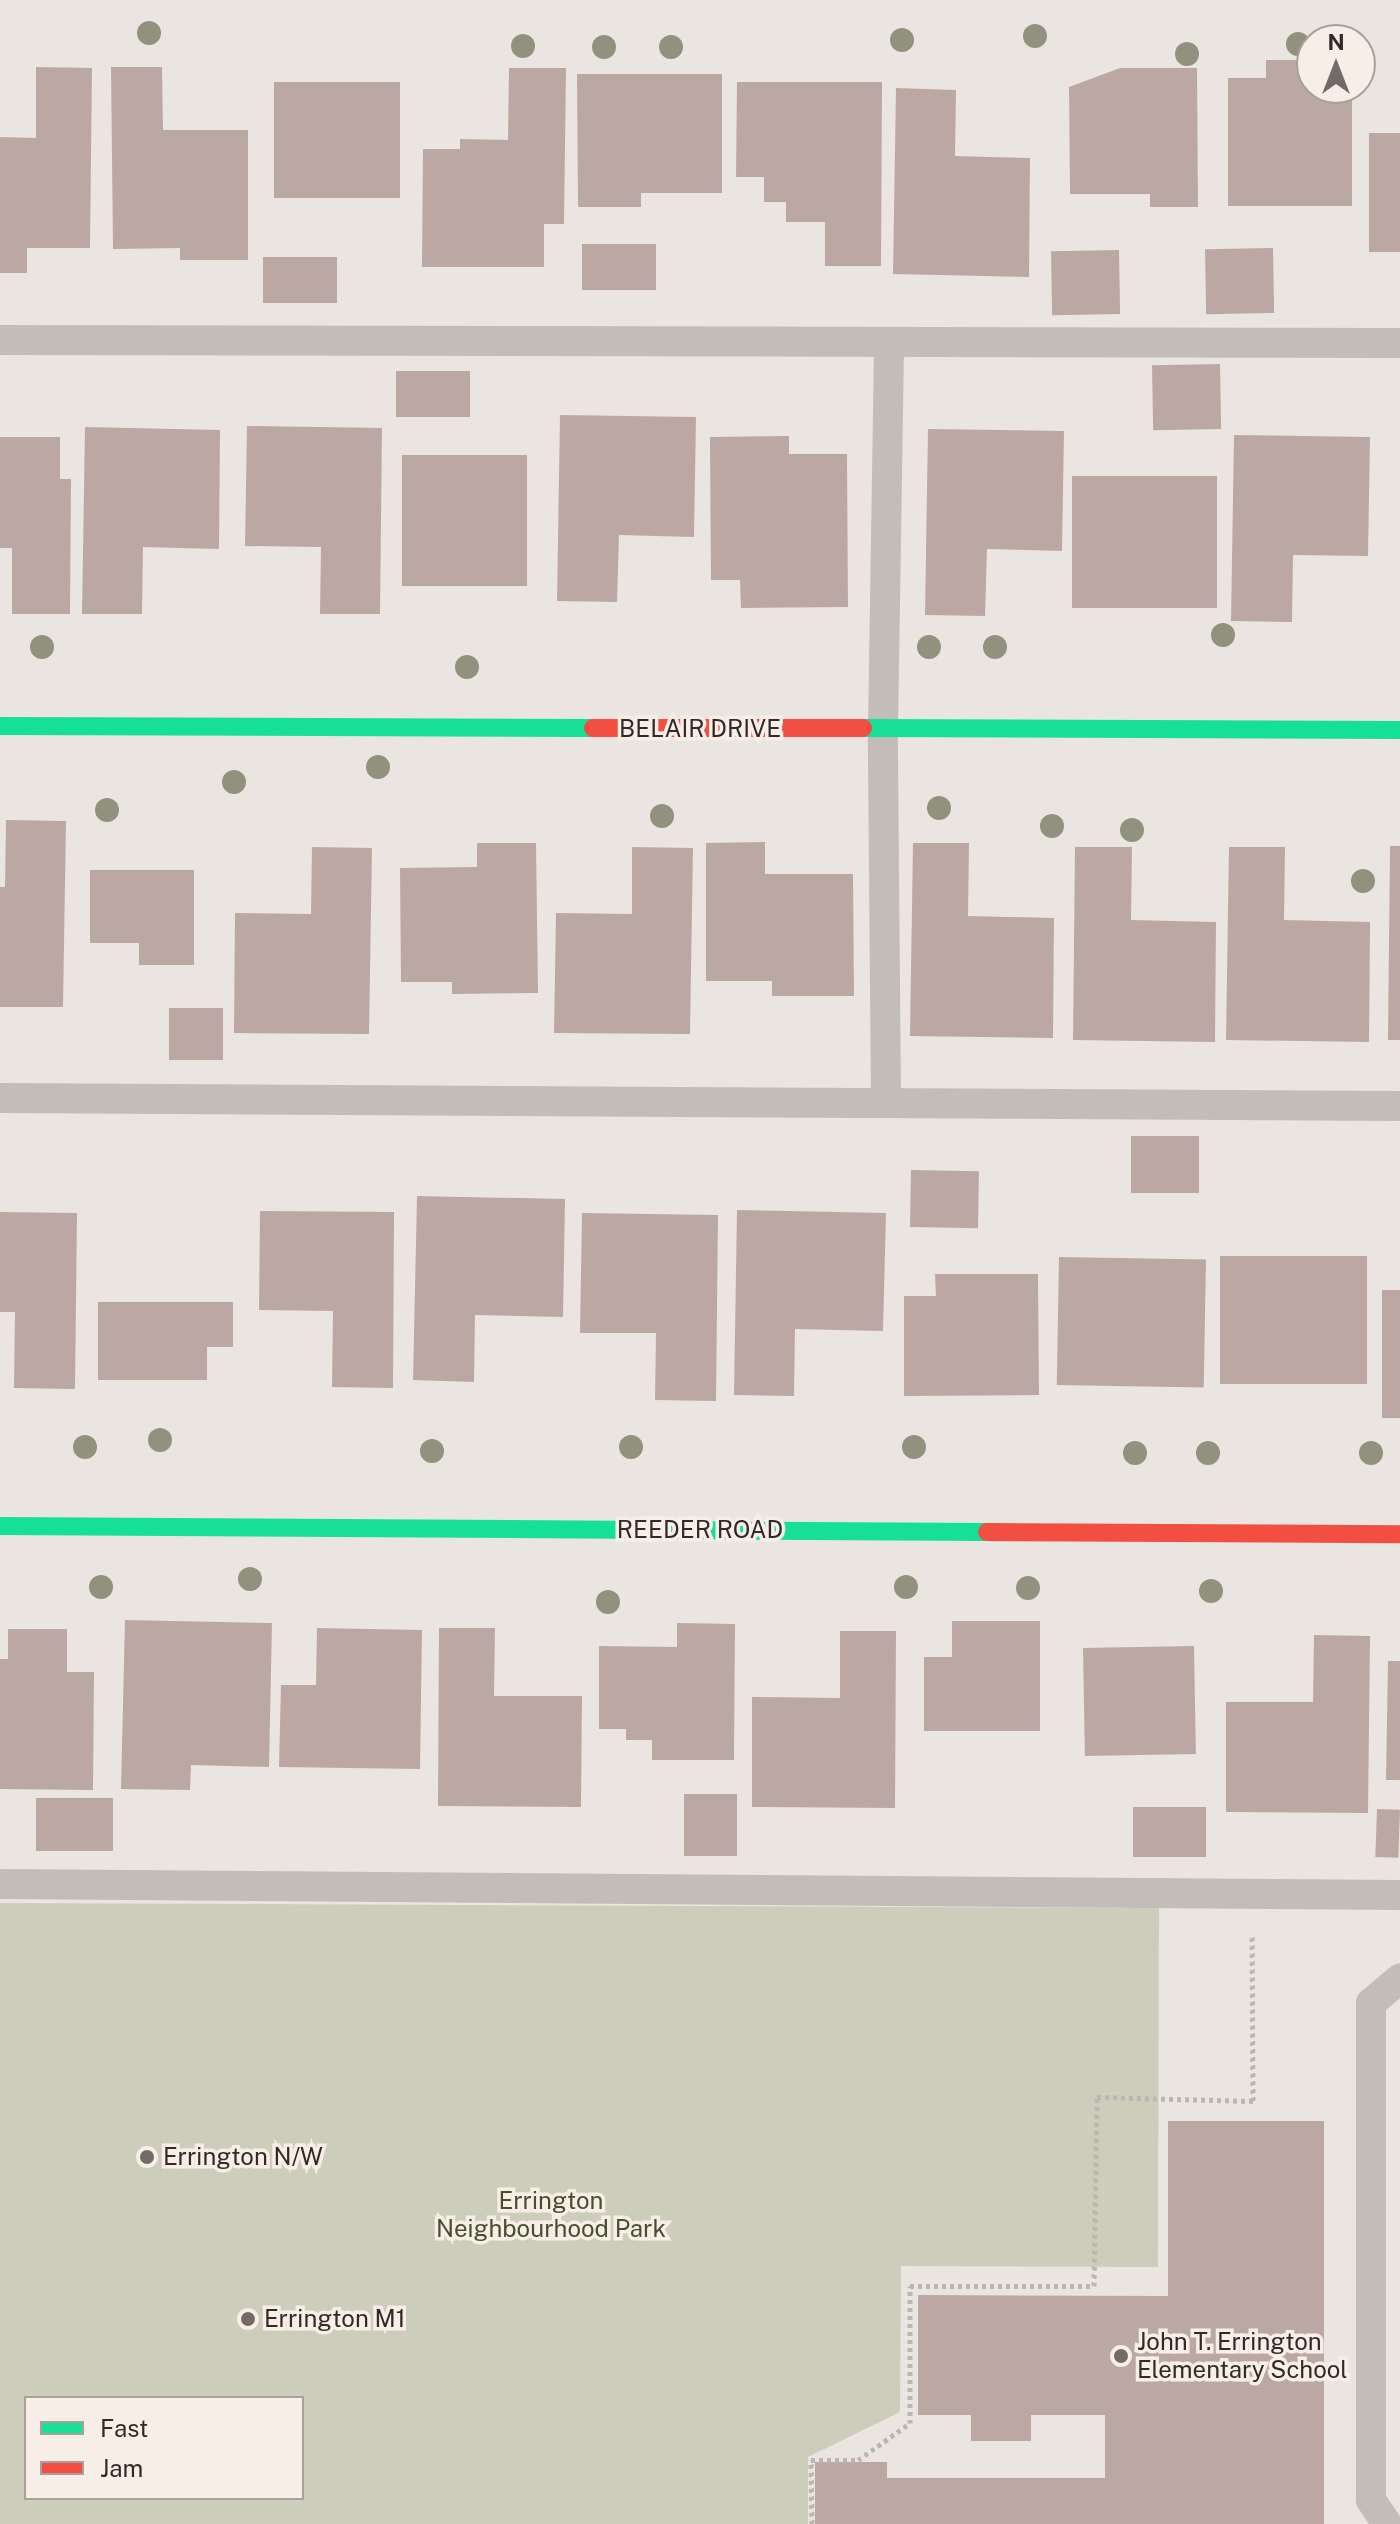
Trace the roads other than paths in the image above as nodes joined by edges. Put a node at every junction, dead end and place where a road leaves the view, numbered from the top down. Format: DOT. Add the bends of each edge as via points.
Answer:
graph roads {
  1 [pos="0,340"];
  2 [pos="889,343"];
  3 [pos="1400,343"];
  4 [pos="0,726"];
  5 [pos="883,730"];
  6 [pos="1400,730"];
  7 [pos="0,1098"];
  8 [pos="886,1101"];
  9 [pos="1400,1106"];
  10 [pos="0,1526"];
  11 [pos="1400,1534"];
  12 [pos="0,1884"];
  13 [pos="1400,1895"];
  14 [pos="1400,1979"];
  15 [pos="1387,2524"];
  1 -- 2 [label="lane"];
  2 -- 3 [label="lane"];
  2 -- 5 [label="lane"];
  4 -- 5 [label="street, BELAIR DRIVE"];
  5 -- 6 [label="street, BELAIR DRIVE"];
  5 -- 8 [label="lane"];
  7 -- 8 [label="lane"];
  8 -- 9 [label="lane"];
  10 -- 11 [label="street, REEDER ROAD"];
  12 -- 13 [label="lane"];
  14 -- 15 [label="lane" via="1371,2003 1371,2500"];
}
